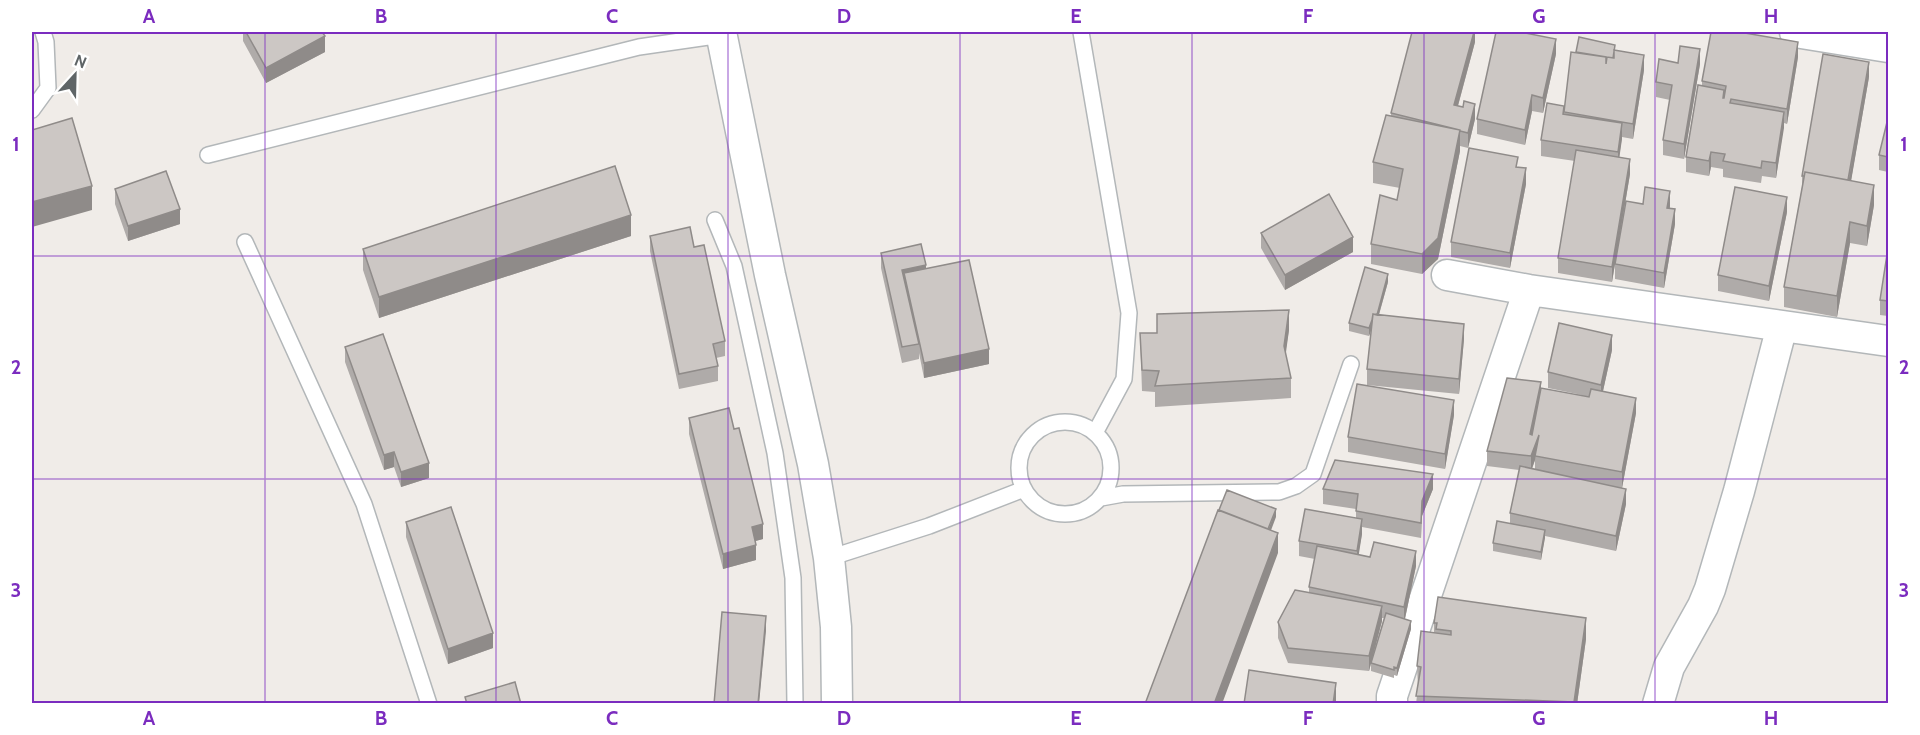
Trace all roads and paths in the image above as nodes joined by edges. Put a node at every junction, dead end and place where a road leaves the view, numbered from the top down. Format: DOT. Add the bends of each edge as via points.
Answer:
graph roads {
  1 [pos="43,32"];
  2 [pos="1081,32"];
  3 [pos="1795,32"];
  4 [pos="721,33"];
  5 [pos="1888,47"];
  6 [pos="32,110"];
  7 [pos="208,155"];
  8 [pos="715,220"];
  9 [pos="245,242"];
  10 [pos="1447,275"];
  11 [pos="1529,290"];
  12 [pos="1782,326"];
  13 [pos="1888,341"];
  14 [pos="1351,364"];
  15 [pos="1095,433"];
  16 [pos="1024,489"];
  17 [pos="1101,498"];
  18 [pos="829,558"];
  19 [pos="429,704"];
  20 [pos="795,704"];
  21 [pos="837,704"];
  22 [pos="1392,704"];
  23 [pos="1658,704"];
  1 -- 6 [label="lane" via="48,88"];
  2 -- 15 [label="lane" via="1129,313 1124,380"];
  3 -- 5 [label="street"];
  4 -- 7 [label="lane" via="639,47"];
  4 -- 18 [label="street" via="813,464"];
  8 -- 20 [label="lane" via="734,266 775,453 793,578"];
  9 -- 19 [label="lane" via="364,504"];
  10 -- 11 [label="street"];
  11 -- 12 [label="street"];
  11 -- 22 [label="street"];
  12 -- 13 [label="street"];
  12 -- 23 [label="street" via="1710,589 1669,667"];
  14 -- 17 [label="lane" via="1313,474 1296,486 1279,492 1123,494"];
  15 -- 16 [label="lane" via="1061,422 1044,427 1029,438 1021,454 1019,472"];
  15 -- 17 [label="lane" via="1106,447 1111,464 1110,482"];
  16 -- 17 [label="lane" via="1035,503 1051,513 1087,509"];
  16 -- 18 [label="lane" via="929,526"];
  18 -- 21 [label="street" via="836,627"];
}
